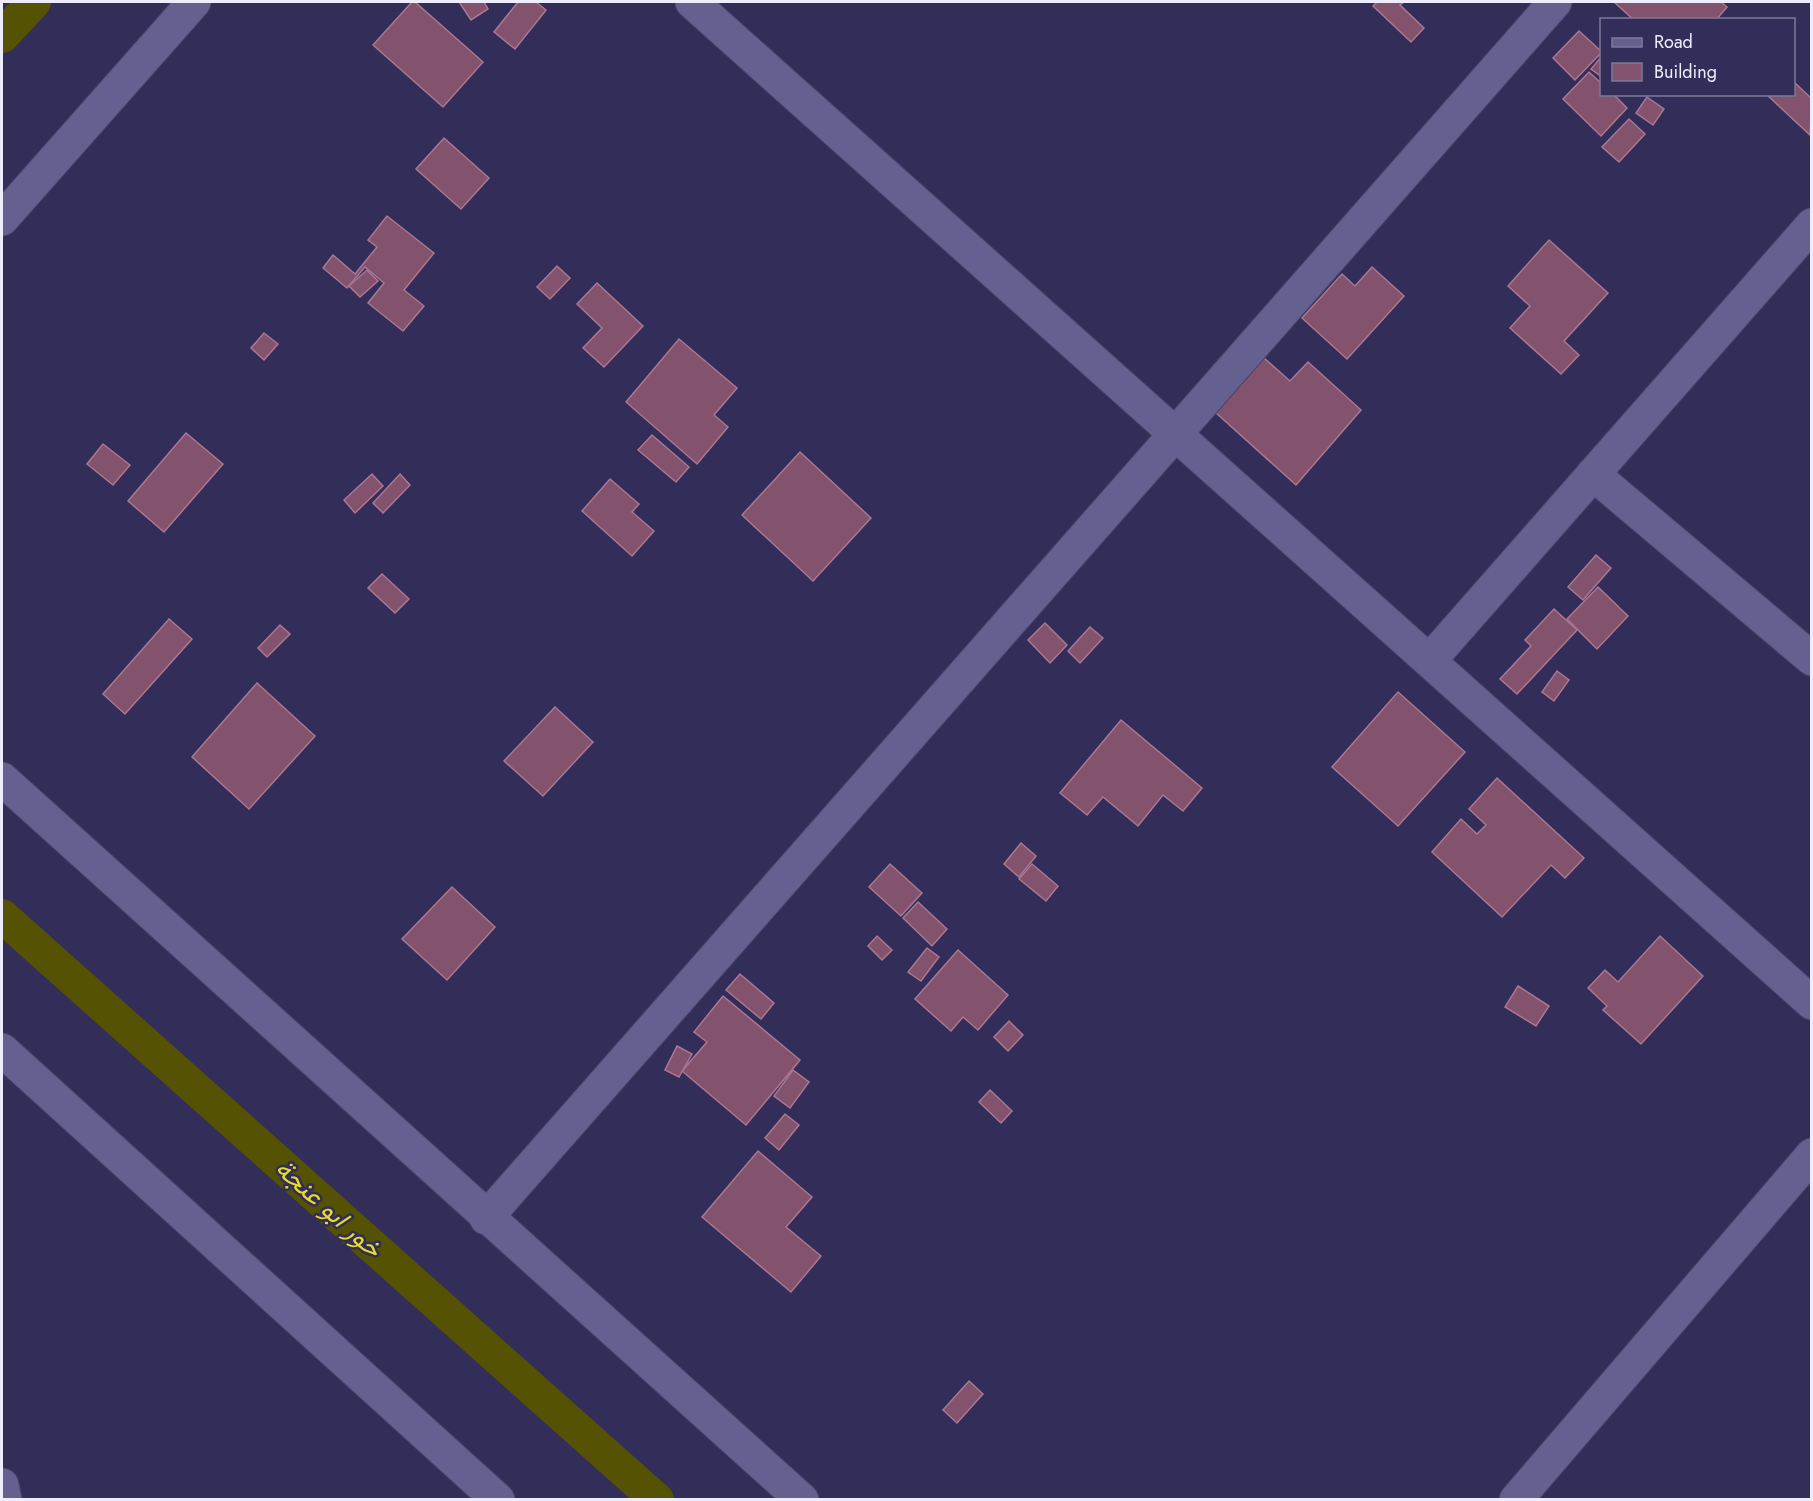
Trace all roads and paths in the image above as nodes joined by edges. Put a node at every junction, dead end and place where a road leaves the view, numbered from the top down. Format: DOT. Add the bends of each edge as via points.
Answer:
graph roads {
  1 [pos="195,2"];
  2 [pos="692,2"];
  3 [pos="1555,2"];
  4 [pos="2,219"];
  5 [pos="1812,225"];
  6 [pos="1175,433"];
  7 [pos="1593,474"];
  8 [pos="1812,659"];
  9 [pos="1430,660"];
  10 [pos="2,779"];
  11 [pos="1812,1003"];
  12 [pos="2,1050"];
  13 [pos="1812,1155"];
  14 [pos="486,1218"];
  15 [pos="2,1485"];
  16 [pos="5,1500"];
  17 [pos="498,1500"];
  18 [pos="802,1500"];
  19 [pos="1516,1500"];
  1 -- 4 [label="street"];
  2 -- 6 [label="street"];
  3 -- 6 [label="street"];
  5 -- 7 [label="street"];
  6 -- 9 [label="street"];
  6 -- 14 [label="street"];
  7 -- 8 [label="street"];
  7 -- 9 [label="street"];
  9 -- 11 [label="street"];
  10 -- 14 [label="street"];
  12 -- 17 [label="street"];
  13 -- 19 [label="street"];
  14 -- 18 [label="street"];
  15 -- 16 [label="street"];
}
